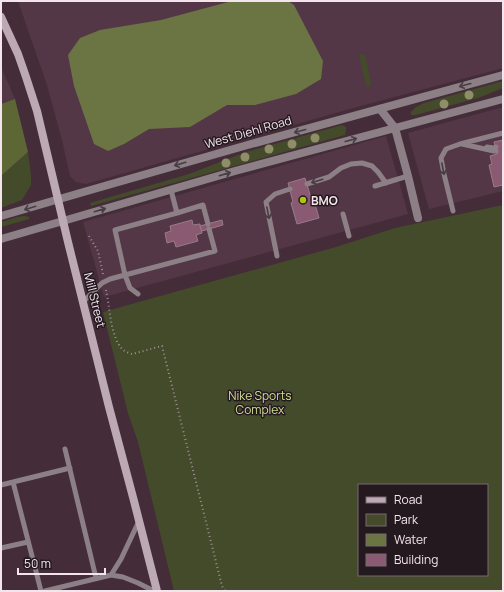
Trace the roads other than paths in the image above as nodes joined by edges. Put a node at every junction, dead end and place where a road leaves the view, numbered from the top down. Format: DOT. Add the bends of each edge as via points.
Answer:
graph roads {
  1 [pos="1,17"];
  2 [pos="503,75"];
  3 [pos="503,99"];
  4 [pos="380,108"];
  5 [pos="394,128"];
  6 [pos="503,133"];
  7 [pos="460,144"];
  8 [pos="496,149"];
  9 [pos="408,176"];
  10 [pos="386,183"];
  11 [pos="307,184"];
  12 [pos="375,186"];
  13 [pos="290,189"];
  14 [pos="171,190"];
  15 [pos="58,199"];
  16 [pos="453,211"];
  17 [pos="177,213"];
  18 [pos="343,214"];
  19 [pos="1,216"];
  20 [pos="418,218"];
  21 [pos="63,221"];
  22 [pos="349,236"];
  23 [pos="1,239"];
  24 [pos="277,256"];
  25 [pos="125,275"];
  26 [pos="138,294"];
  27 [pos="83,302"];
  28 [pos="65,449"];
  29 [pos="70,468"];
  30 [pos="13,482"];
  31 [pos="1,485"];
  32 [pos="139,520"];
  33 [pos="28,542"];
  34 [pos="1,548"];
  35 [pos="111,575"];
  36 [pos="96,578"];
  37 [pos="41,591"];
  38 [pos="45,591"];
  39 [pos="155,591"];
  1 -- 15 [label="main road, Mill Street" via="37,111"];
  2 -- 4 [label="street, West Diehl Road, one-way"];
  3 -- 5 [label="street"];
  4 -- 5 [label="street"];
  4 -- 15 [label="street, West Diehl Road, one-way"];
  5 -- 9 [label="street"];
  14 -- 5 [label="street, one-way"];
  6 -- 7 [label="lane"];
  7 -- 8 [label="lane" via="494,151"];
  7 -- 16 [label="lane, one-way" via="446,149 441,158"];
  9 -- 10 [label="lane"];
  9 -- 20 [label="street"];
  10 -- 11 [label="lane, one-way" via="372,166 362,163 351,164 329,177"];
  10 -- 12 [label="lane"];
  13 -- 24 [label="lane, one-way" via="275,194 266,202"];
  14 -- 17 [label="lane"];
  21 -- 14 [label="street, one-way"];
  15 -- 19 [label="street, West Diehl Road, one-way"];
  15 -- 21 [label="main road, Mill Street"];
  17 -- 25 [label="lane" via="115,230"];
  17 -- 25 [label="lane" via="203,206 215,251"];
  18 -- 22 [label="lane"];
  21 -- 23 [label="street"];
  21 -- 27 [label="main road, Mill Street"];
  25 -- 26 [label="lane" via="130,288"];
  25 -- 27 [label="lane" via="102,283"];
  27 -- 32 [label="main road, Mill Street"];
  28 -- 29 [label="lane"];
  29 -- 30 [label="lane"];
  29 -- 36 [label="lane"];
  30 -- 31 [label="lane"];
  30 -- 33 [label="lane"];
  32 -- 35 [label="lane"];
  32 -- 39 [label="main road, Mill Street"];
  33 -- 34 [label="lane"];
  33 -- 37 [label="lane"];
  35 -- 36 [label="lane"];
  35 -- 39 [label="lane" via="123,577"];
  36 -- 38 [label="lane"];
}
